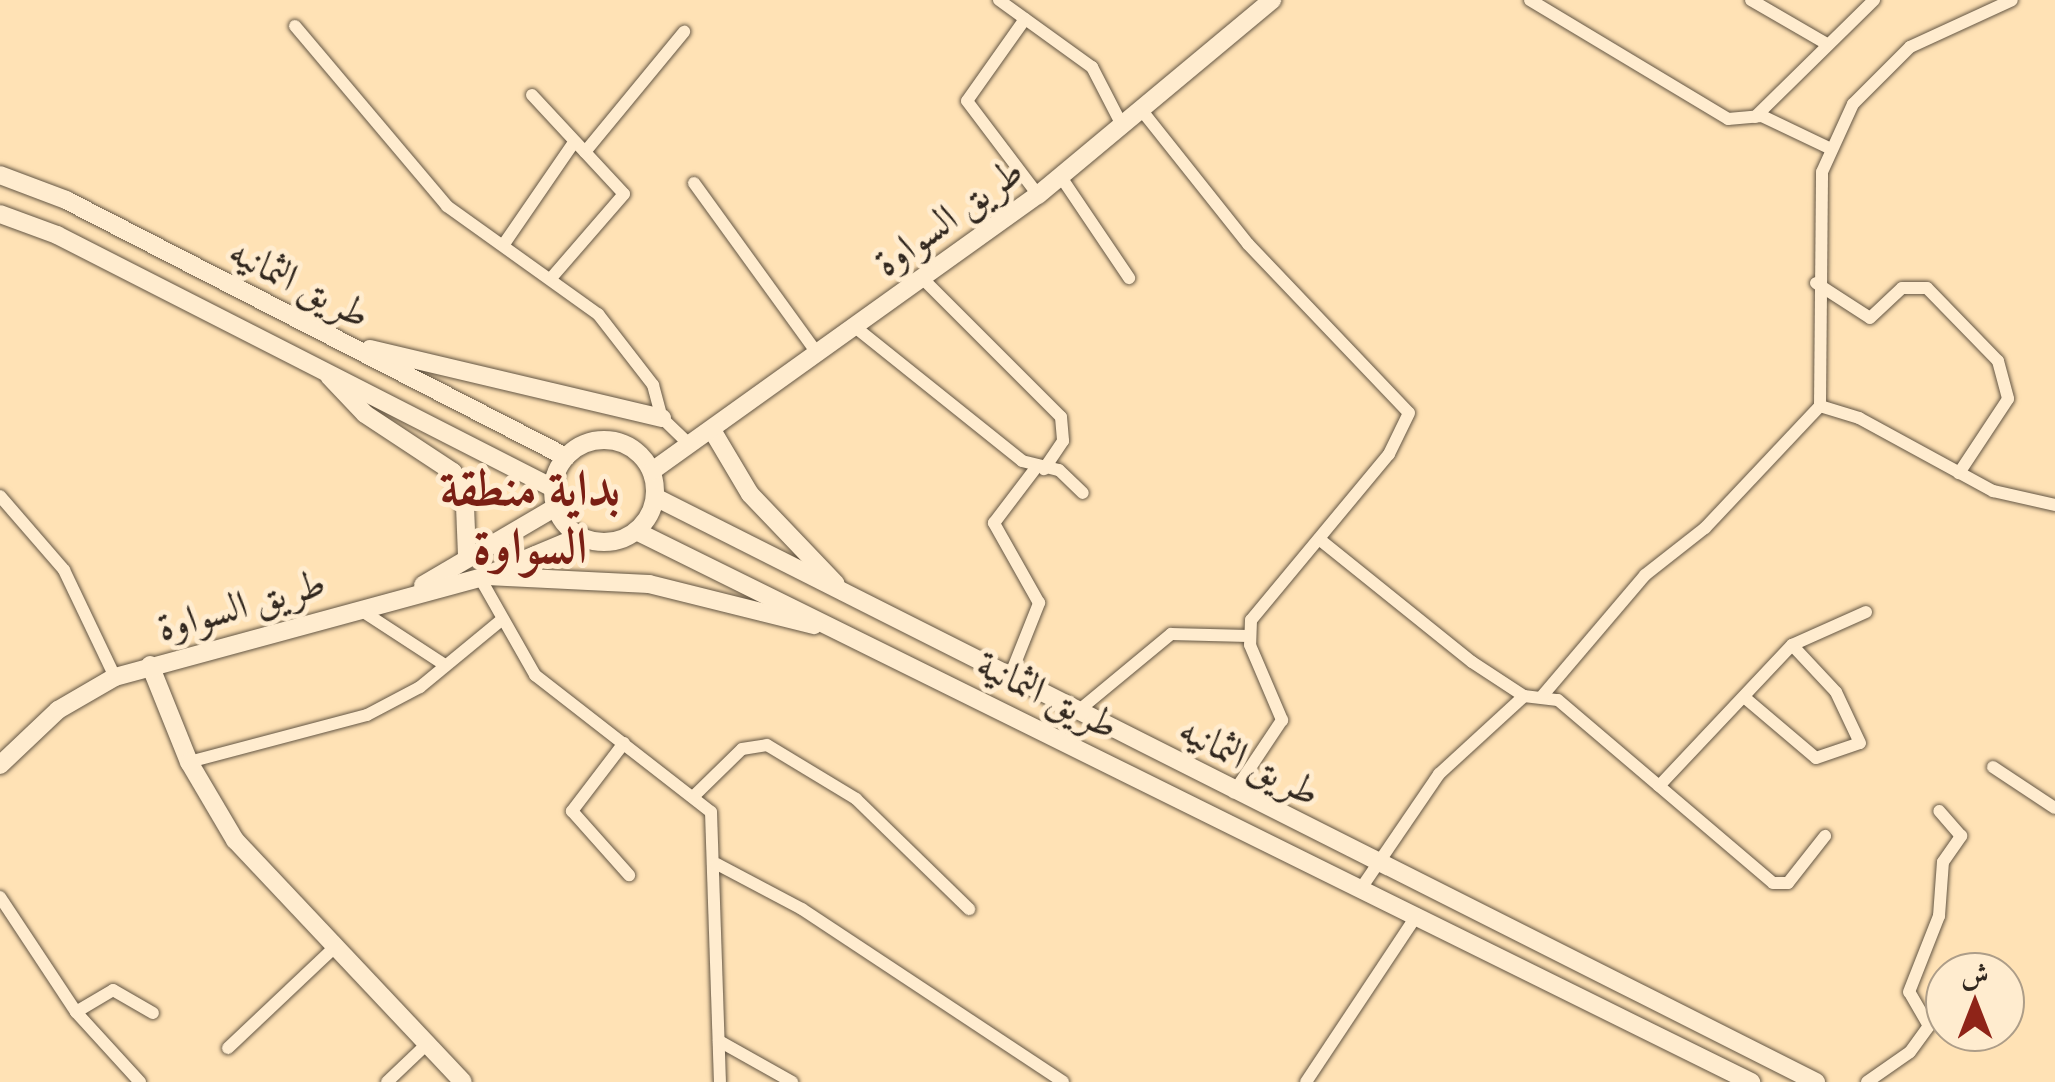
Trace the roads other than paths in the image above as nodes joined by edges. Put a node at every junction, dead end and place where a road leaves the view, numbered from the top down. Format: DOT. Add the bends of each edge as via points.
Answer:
graph roads {
  1 [pos="999,0"];
  2 [pos="1272,0"];
  3 [pos="1530,0"];
  4 [pos="1751,0"];
  5 [pos="1874,0"];
  6 [pos="2012,0"];
  7 [pos="1025,19"];
  8 [pos="295,26"];
  9 [pos="684,32"];
  10 [pos="1827,44"];
  11 [pos="532,95"];
  12 [pos="1142,112"];
  13 [pos="1755,117"];
  14 [pos="1123,126"];
  15 [pos="574,142"];
  16 [pos="1830,148"];
  17 [pos="585,152"];
  18 [pos="0,175"];
  19 [pos="1061,177"];
  20 [pos="694,183"];
  21 [pos="1038,195"];
  22 [pos="0,214"];
  23 [pos="504,244"];
  24 [pos="552,276"];
  25 [pos="921,277"];
  26 [pos="1129,278"];
  27 [pos="1816,283"];
  28 [pos="855,327"];
  29 [pos="342,343"];
  30 [pos="817,354"];
  31 [pos="322,368"];
  32 [pos="1820,406"];
  33 [pos="662,418"];
  34 [pos="712,430"];
  35 [pos="690,445"];
  36 [pos="566,457"];
  37 [pos="1040,469"];
  38 [pos="652,471"];
  39 [pos="1960,473"];
  40 [pos="1083,493"];
  41 [pos="0,496"];
  42 [pos="554,497"];
  43 [pos="655,497"];
  44 [pos="2055,505"];
  45 [pos="636,531"];
  46 [pos="580,536"];
  47 [pos="1319,539"];
  48 [pos="468,555"];
  49 [pos="483,577"];
  50 [pos="414,591"];
  51 [pos="847,596"];
  52 [pos="357,607"];
  53 [pos="1866,612"];
  54 [pos="500,621"];
  55 [pos="827,626"];
  56 [pos="1248,636"];
  57 [pos="1792,645"];
  58 [pos="150,666"];
  59 [pos="445,666"];
  60 [pos="1010,676"];
  61 [pos="115,677"];
  62 [pos="1543,694"];
  63 [pos="1524,696"];
  64 [pos="1744,697"];
  65 [pos="1078,711"];
  66 [pos="624,742"];
  67 [pos="190,762"];
  68 [pos="0,765"];
  69 [pos="1993,767"];
  70 [pos="1659,786"];
  71 [pos="1234,792"];
  72 [pos="696,794"];
  73 [pos="2055,808"];
  74 [pos="1940,811"];
  75 [pos="1825,836"];
  76 [pos="1378,863"];
  77 [pos="717,864"];
  78 [pos="628,875"];
  79 [pos="1362,886"];
  80 [pos="0,897"];
  81 [pos="969,909"];
  82 [pos="1418,914"];
  83 [pos="337,946"];
  84 [pos="76,1012"];
  85 [pos="152,1013"];
  86 [pos="720,1041"];
  87 [pos="429,1042"];
  88 [pos="228,1048"];
  89 [pos="140,1082"];
  90 [pos="387,1082"];
  91 [pos="462,1082"];
  92 [pos="720,1082"];
  93 [pos="792,1082"];
  94 [pos="1063,1082"];
  95 [pos="1306,1082"];
  96 [pos="1751,1082"];
  97 [pos="1816,1082"];
  98 [pos="1868,1082"];
  1 -- 7 [label="street"];
  2 -- 12 [label="street, طريق السواوة"];
  3 -- 13 [label="street" via="1728,119"];
  4 -- 10 [label="street"];
  5 -- 10 [label="street"];
  6 -- 16 [label="street" via="1890,62 1853,104"];
  7 -- 14 [label="street" via="1100,75"];
  7 -- 21 [label="street" via="967,101"];
  8 -- 23 [label="street" via="406,166 467,222"];
  9 -- 17 [label="street"];
  10 -- 13 [label="street"];
  11 -- 15 [label="street"];
  12 -- 14 [label="street, طريق السواوة"];
  12 -- 47 [label="street" via="1248,244 1408,408 1400,440"];
  13 -- 16 [label="street"];
  14 -- 19 [label="street, طريق السواوة"];
  15 -- 17 [label="street"];
  15 -- 23 [label="street"];
  16 -- 27 [label="street"];
  17 -- 24 [label="street" via="616,179 624,199"];
  18 -- 29 [label="street, طريق الثمانيه" via="66,200"];
  19 -- 21 [label="street, طريق السواوة"];
  19 -- 26 [label="street"];
  20 -- 30 [label="street"];
  21 -- 25 [label="street, طريق السواوة"];
  22 -- 31 [label="street"];
  23 -- 24 [label="street"];
  24 -- 33 [label="street" via="630,351 653,385"];
  25 -- 28 [label="street, طريق السواوة"];
  25 -- 37 [label="street" via="1062,417 1063,441"];
  27 -- 32 [label="street"];
  27 -- 39 [label="street" via="1870,318 1902,288 1927,288 1998,361 2008,399"];
  28 -- 30 [label="street, طريق السواوة"];
  28 -- 37 [label="street"];
  29 -- 33 [label="street"];
  29 -- 36 [label="street, طريق الثمانيه"];
  30 -- 34 [label="street, طريق السواوة"];
  31 -- 42 [label="street"];
  31 -- 48 [label="street" via="365,414 453,472 466,506"];
  32 -- 39 [label="street"];
  32 -- 62 [label="street" via="1706,528 1645,575"];
  33 -- 35 [label="street"];
  34 -- 35 [label="street, طريق السواوة"];
  34 -- 51 [label="street" via="750,494"];
  35 -- 38 [label="street, طريق السواوة"];
  36 -- 38 [label="street" via="587,443 612,440 636,451"];
  36 -- 42 [label="street"];
  37 -- 40 [label="street" via="1060,470"];
  37 -- 60 [label="street" via="994,523 1039,604"];
  38 -- 43 [label="street"];
  39 -- 44 [label="street" via="1993,491"];
  41 -- 61 [label="street" via="64,570"];
  42 -- 46 [label="street"];
  42 -- 48 [label="street"];
  43 -- 45 [label="street"];
  43 -- 51 [label="street, طريق الثمانيه"];
  45 -- 46 [label="street" via="609,542"];
  45 -- 55 [label="street, طريق الثمانية"];
  46 -- 49 [label="street, طريق السواوة"];
  47 -- 56 [label="street" via="1250,620"];
  47 -- 63 [label="street" via="1442,642"];
  48 -- 50 [label="street"];
  49 -- 50 [label="street, طريق السواوة"];
  49 -- 54 [label="street"];
  49 -- 55 [label="street" via="649,584"];
  50 -- 52 [label="street, طريق السواوة"];
  51 -- 60 [label="street, طريق الثمانيه"];
  52 -- 58 [label="street, طريق السواوة"];
  52 -- 59 [label="street"];
  53 -- 57 [label="street"];
  54 -- 59 [label="street"];
  54 -- 66 [label="street" via="536,675"];
  55 -- 79 [label="street, طريق الثمانية"];
  56 -- 65 [label="street" via="1171,634"];
  56 -- 71 [label="street" via="1282,720"];
  57 -- 64 [label="street"];
  57 -- 64 [label="street" via="1836,692 1860,743 1816,758"];
  58 -- 61 [label="street, طريق السواوة"];
  58 -- 67 [label="street"];
  59 -- 67 [label="street" via="411,693 337,728"];
  60 -- 65 [label="street, طريق الثمانيه"];
  61 -- 68 [label="street, طريق السواوة" via="58,710"];
  62 -- 63 [label="street"];
  62 -- 70 [label="street"];
  63 -- 76 [label="street" via="1439,774"];
  64 -- 70 [label="street"];
  65 -- 71 [label="street, طريق الثمانيه"];
  66 -- 72 [label="street"];
  66 -- 78 [label="street" via="572,811"];
  67 -- 83 [label="street" via="235,840"];
  69 -- 73 [label="street"];
  70 -- 75 [label="street" via="1773,883 1788,884"];
  71 -- 76 [label="street, طريق الثمانيه"];
  72 -- 77 [label="street" via="711,812"];
  72 -- 81 [label="street" via="742,748 767,744 856,799"];
  74 -- 98 [label="street" via="1961,836 1943,862 1939,916 1909,992 1928,1026 1910,1052"];
  76 -- 79 [label="street"];
  76 -- 97 [label="street, طريق الثمانيه"];
  77 -- 86 [label="street"];
  77 -- 94 [label="street" via="802,909"];
  79 -- 82 [label="street, طريق الثمانية"];
  80 -- 84 [label="street"];
  82 -- 95 [label="street"];
  82 -- 96 [label="street, طريق الثمانية"];
  83 -- 87 [label="street"];
  83 -- 88 [label="street"];
  84 -- 85 [label="street" via="113,990"];
  84 -- 89 [label="street"];
  86 -- 92 [label="street"];
  86 -- 93 [label="street"];
  87 -- 90 [label="street"];
  87 -- 91 [label="street"];
}
